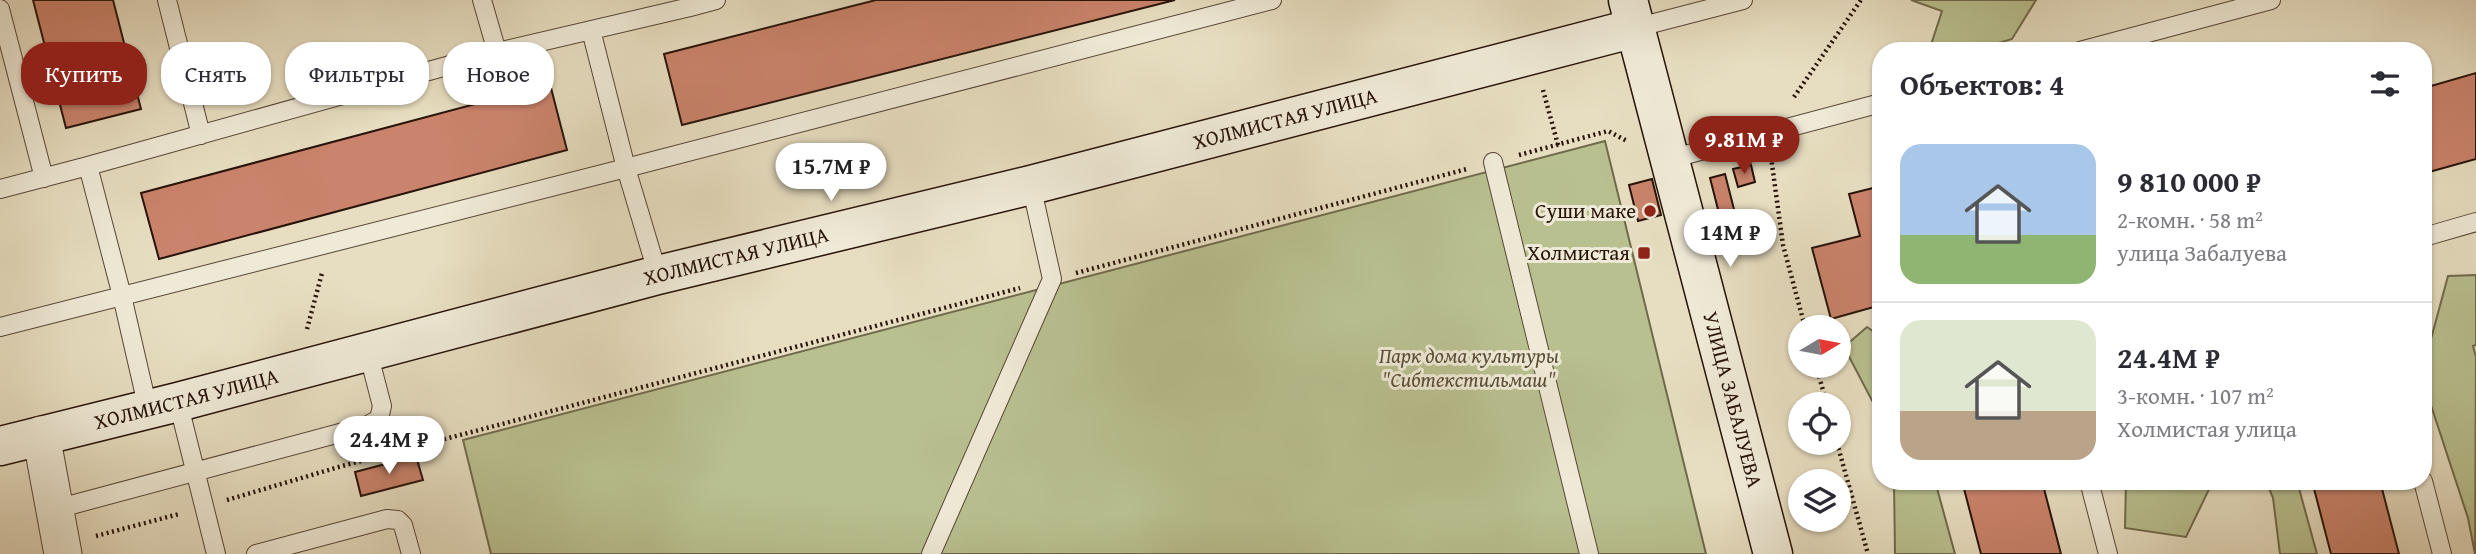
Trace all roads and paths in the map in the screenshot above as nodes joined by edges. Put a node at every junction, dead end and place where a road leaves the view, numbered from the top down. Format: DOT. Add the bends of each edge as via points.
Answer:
graph roads {
  1 [pos="167,0"];
  2 [pos="482,0"];
  3 [pos="716,0"];
  4 [pos="1272,0"];
  5 [pos="1743,0"];
  6 [pos="1861,0"];
  7 [pos="2271,0"];
  8 [pos="689,4"];
  9 [pos="0,9"];
  10 [pos="1632,14"];
  11 [pos="591,30"];
  12 [pos="494,42"];
  13 [pos="540,42"];
  14 [pos="2114,42"];
  15 [pos="443,67"];
  16 [pos="1543,89"];
  17 [pos="1872,105"];
  18 [pos="1608,131"];
  19 [pos="1768,133"];
  20 [pos="201,135"];
  21 [pos="1558,145"];
  22 [pos="1670,159"];
  23 [pos="1493,162"];
  24 [pos="88,166"];
  25 [pos="626,168"];
  26 [pos="44,178"];
  27 [pos="1031,185"];
  28 [pos="0,189"];
  29 [pos="2476,222"];
  30 [pos="2432,235"];
  31 [pos="330,243"];
  32 [pos="658,275"];
  33 [pos="1052,279"];
  34 [pos="122,296"];
  35 [pos="1802,315"];
  36 [pos="0,327"];
  37 [pos="307,330"];
  38 [pos="368,352"];
  39 [pos="163,405"];
  40 [pos="41,435"];
  41 [pos="0,446"];
  42 [pos="1840,455"];
  43 [pos="196,472"];
  44 [pos="2091,490"];
  45 [pos="2425,490"];
  46 [pos="71,505"];
  47 [pos="205,507"];
  48 [pos="76,546"];
  49 [pos="216,554"];
  50 [pos="256,554"];
  51 [pos="411,554"];
  52 [pos="931,554"];
  53 [pos="1589,554"];
  54 [pos="1773,554"];
  55 [pos="1868,554"];
  56 [pos="2108,554"];
  57 [pos="2442,554"];
  1 -- 20 [label="lane"];
  2 -- 12 [label="lane"];
  3 -- 8 [label="lane"];
  4 -- 25 [label="lane"];
  5 -- 10 [label="lane"];
  6 -- 19 [label="path"];
  7 -- 14 [label="lane"];
  8 -- 11 [label="lane"];
  9 -- 26 [label="lane"];
  10 -- 22 [label="street, УЛИЦА ЗАБАЛУЕВА"];
  10 -- 27 [label="street, ХОЛМИСТАЯ УЛИЦА"];
  11 -- 13 [label="lane"];
  11 -- 25 [label="lane"];
  15 -- 20 [label="lane"];
  16 -- 21 [label="path"];
  17 -- 19 [label="lane"];
  18 -- 21 [label="path"];
  19 -- 22 [label="lane"];
  19 -- 35 [label="path" via="1783,245"];
  20 -- 24 [label="lane"];
  21 -- 23 [label="path"];
  22 -- 54 [label="street, УЛИЦА ЗАБАЛУЕВА"];
  23 -- 33 [label="path"];
  23 -- 53 [label="lane"];
  24 -- 26 [label="lane"];
  24 -- 34 [label="lane"];
  25 -- 31 [label="lane"];
  25 -- 32 [label="lane"];
  26 -- 28 [label="lane"];
  27 -- 32 [label="street, ХОЛМИСТАЯ УЛИЦА"];
  27 -- 33 [label="lane"];
  29 -- 30 [label="lane"];
  31 -- 34 [label="lane"];
  31 -- 37 [label="path"];
  32 -- 38 [label="street, ХОЛМИСТАЯ УЛИЦА"];
  33 -- 47 [label="path" via="342,466"];
  33 -- 52 [label="lane"];
  34 -- 36 [label="lane"];
  34 -- 39 [label="lane"];
  38 -- 39 [label="street, ХОЛМИСТАЯ УЛИЦА"];
  38 -- 43 [label="lane" via="382,406 379,419"];
  39 -- 40 [label="street, ХОЛМИСТАЯ УЛИЦА"];
  39 -- 43 [label="lane"];
  40 -- 41 [label="street, ХОЛМИСТАЯ УЛИЦА"];
  40 -- 48 [label="street"];
  42 -- 55 [label="path"];
  43 -- 46 [label="lane"];
  43 -- 47 [label="lane"];
  44 -- 56 [label="lane"];
  45 -- 57 [label="lane"];
  47 -- 48 [label="path"];
  47 -- 49 [label="lane"];
  50 -- 51 [label="lane" via="387,519 403,525"];
}
